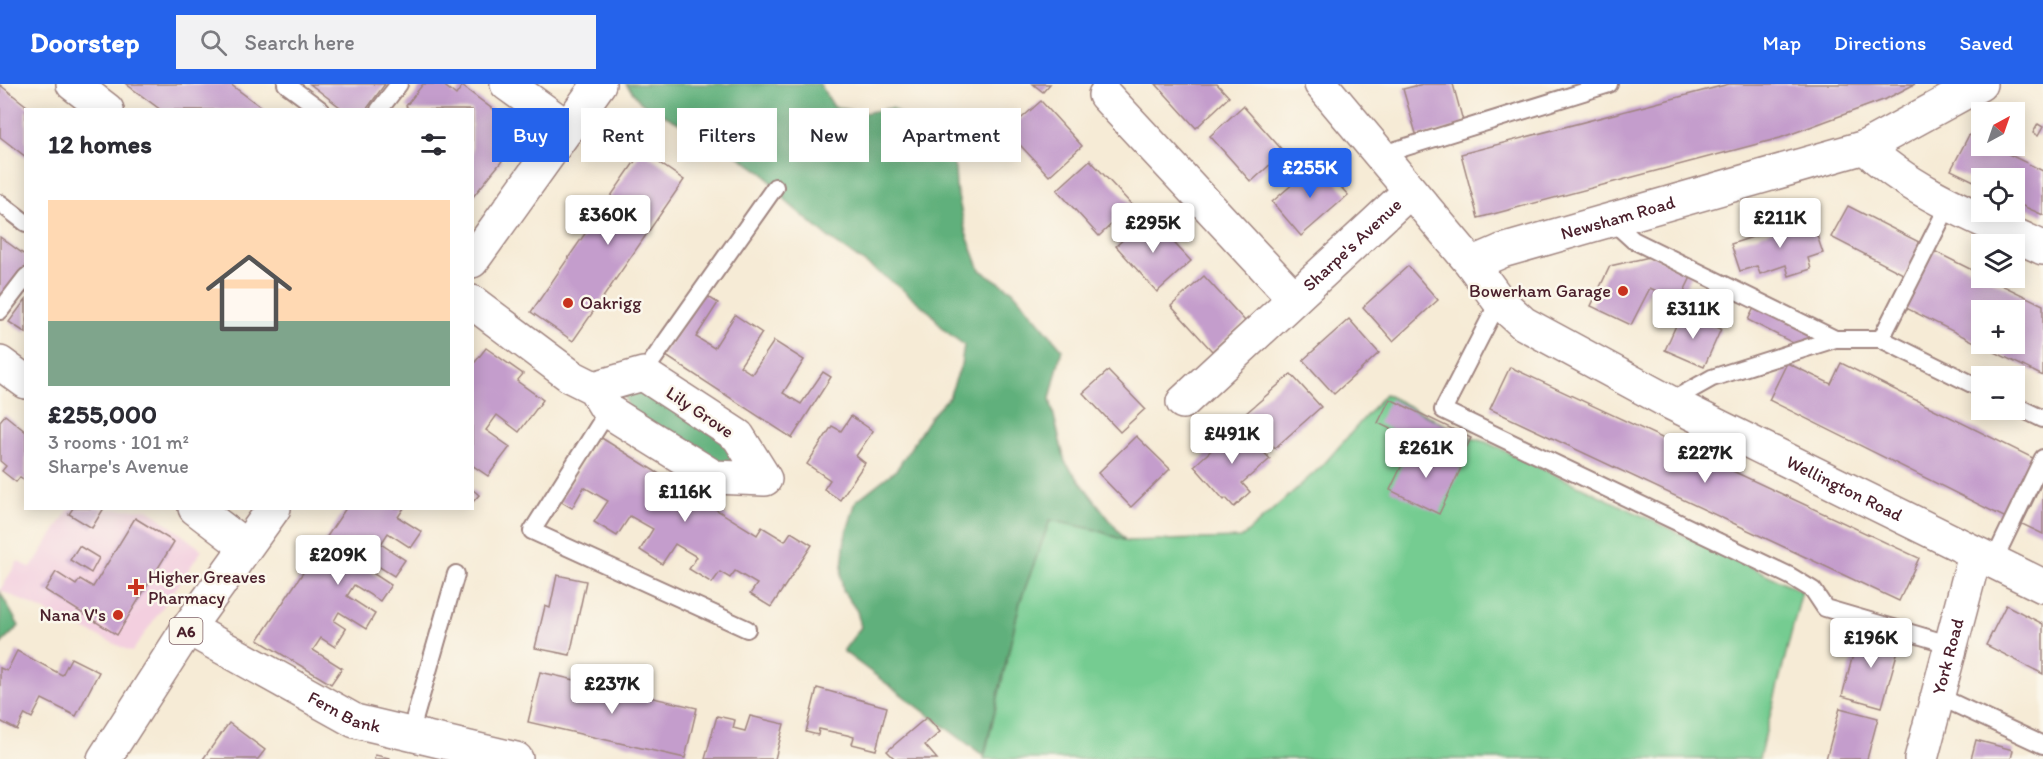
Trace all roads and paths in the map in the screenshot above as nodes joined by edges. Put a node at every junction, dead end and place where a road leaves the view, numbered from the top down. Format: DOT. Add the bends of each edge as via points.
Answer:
graph roads {
  1 [pos="73,84"];
  2 [pos="286,84"];
  3 [pos="399,84"];
  4 [pos="507,84"];
  5 [pos="599,84"];
  6 [pos="1609,84"];
  7 [pos="1980,84"];
  8 [pos="1334,88"];
  9 [pos="1105,95"];
  10 [pos="104,108"];
  11 [pos="318,108"];
  12 [pos="384,108"];
  13 [pos="540,108"];
  14 [pos="569,128"];
  15 [pos="1865,147"];
  16 [pos="1380,155"];
  17 [pos="544,162"];
  18 [pos="775,187"];
  19 [pos="1410,191"];
  20 [pos="0,203"];
  21 [pos="1949,204"];
  22 [pos="1610,219"];
  23 [pos="24,221"];
  24 [pos="2043,248"];
  25 [pos="474,258"];
  26 [pos="1472,264"];
  27 [pos="24,280"];
  28 [pos="1294,298"];
  29 [pos="1499,301"];
  30 [pos="474,304"];
  31 [pos="0,311"];
  32 [pos="1834,339"];
  33 [pos="1881,339"];
  34 [pos="0,363"];
  35 [pos="643,374"];
  36 [pos="24,381"];
  37 [pos="1971,384"];
  38 [pos="601,400"];
  39 [pos="1183,402"];
  40 [pos="1669,402"];
  41 [pos="2025,410"];
  42 [pos="2043,419"];
  43 [pos="2043,458"];
  44 [pos="198,510"];
  45 [pos="272,510"];
  46 [pos="245,546"];
  47 [pos="1984,558"];
  48 [pos="456,574"];
  49 [pos="2043,586"];
  50 [pos="188,628"];
  51 [pos="747,629"];
  52 [pos="1952,645"];
  53 [pos="1938,696"];
  54 [pos="410,734"];
  55 [pos="2043,746"];
  56 [pos="104,759"];
  57 [pos="516,759"];
  58 [pos="1921,759"];
  1 -- 10 [label="street"];
  2 -- 11 [label="lane"];
  3 -- 12 [label="lane"];
  4 -- 13 [label="street"];
  5 -- 14 [label="street"];
  6 -- 16 [label="lane"];
  7 -- 15 [label="street, Newsham Road"];
  8 -- 16 [label="street"];
  9 -- 28 [label="street, Sharpe's Avenue"];
  15 -- 21 [label="street" via="1879,161"];
  15 -- 22 [label="street, Newsham Road"];
  16 -- 19 [label="street"];
  17 -- 25 [label="street"];
  18 -- 35 [label="lane"];
  19 -- 26 [label="street"];
  19 -- 28 [label="street, Sharpe's Avenue"];
  20 -- 23 [label="lane"];
  21 -- 24 [label="street"];
  21 -- 33 [label="lane"];
  22 -- 26 [label="street, Newsham Road" via="1502,251"];
  22 -- 32 [label="lane" via="1633,240"];
  26 -- 29 [label="street, Wellington Road"];
  27 -- 31 [label="lane"];
  28 -- 39 [label="street, Sharpe's Avenue"];
  29 -- 40 [label="street, Wellington Road" via="1523,323"];
  29 -- 52 [label="lane" via="1443,410 1790,576 1813,590 1825,608"];
  30 -- 38 [label="street, Lily Grove"];
  32 -- 33 [label="lane"];
  32 -- 40 [label="lane" via="1712,378"];
  33 -- 37 [label="lane"];
  34 -- 36 [label="street"];
  35 -- 38 [label="street"];
  35 -- 38 [label="street, Lily Grove" via="738,436 765,478 714,477"];
  38 -- 51 [label="lane" via="532,531"];
  40 -- 47 [label="street, Wellington Road"];
  41 -- 42 [label="lane"];
  43 -- 47 [label="lane"];
  44 -- 46 [label="street"];
  45 -- 46 [label="street, A6"];
  46 -- 50 [label="street, A6"];
  47 -- 49 [label="street, Wellington Road"];
  47 -- 52 [label="street, York Road"];
  48 -- 54 [label="lane"];
  50 -- 54 [label="street, Fern Bank" via="355,721"];
  50 -- 56 [label="street, A6"];
  52 -- 53 [label="street, York Road"];
  53 -- 55 [label="lane"];
  53 -- 58 [label="street, York Road"];
  54 -- 57 [label="street, Fern Bank"];
}
